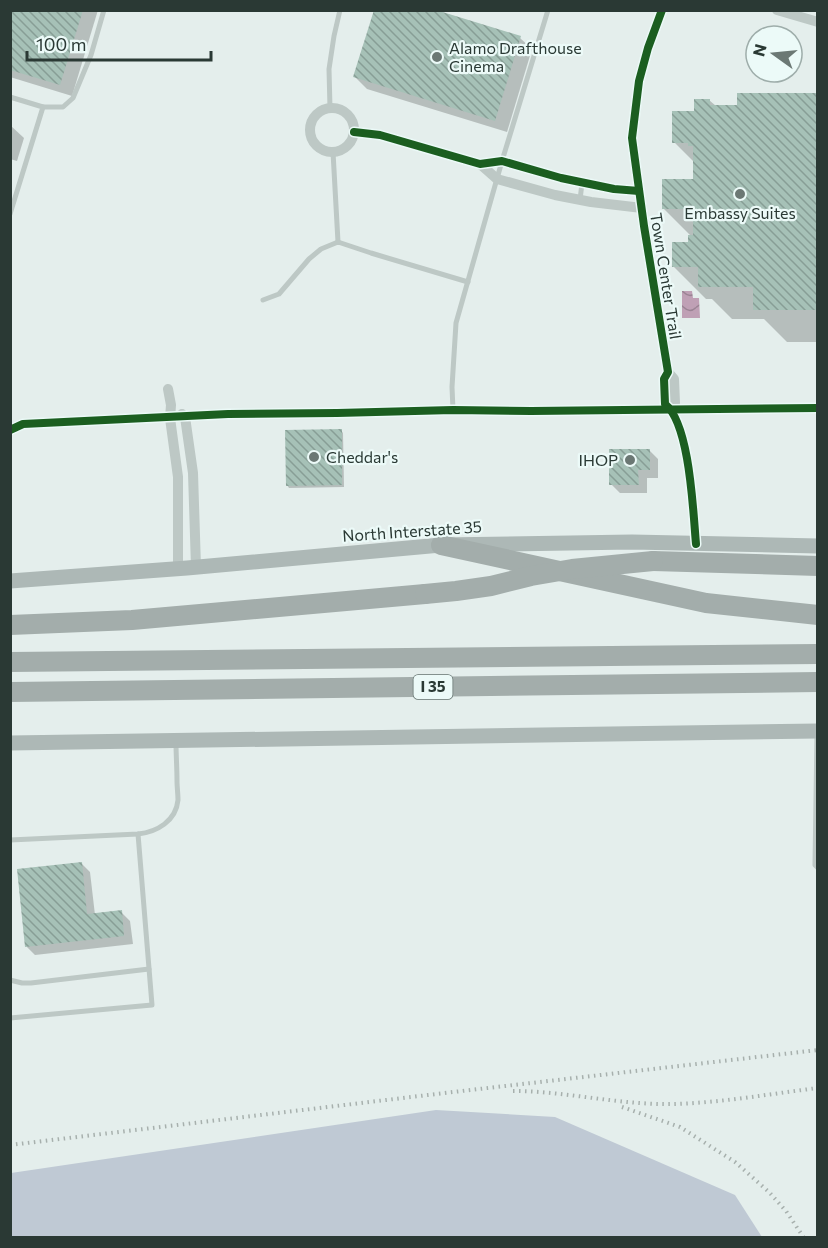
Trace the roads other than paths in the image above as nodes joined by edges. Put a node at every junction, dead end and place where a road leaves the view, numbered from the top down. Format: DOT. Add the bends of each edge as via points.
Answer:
graph roads {
  1 [pos="104,10"];
  2 [pos="340,10"];
  3 [pos="548,10"];
  4 [pos="662,10"];
  5 [pos="777,10"];
  6 [pos="799,13"];
  7 [pos="818,22"];
  8 [pos="10,97"];
  9 [pos="43,107"];
  10 [pos="330,108"];
  11 [pos="354,132"];
  12 [pos="315,144"];
  13 [pos="303,146"];
  14 [pos="333,153"];
  15 [pos="502,161"];
  16 [pos="480,164"];
  17 [pos="497,179"];
  18 [pos="582,183"];
  19 [pos="639,191"];
  20 [pos="580,200"];
  21 [pos="642,208"];
  22 [pos="10,214"];
  23 [pos="338,242"];
  24 [pos="468,282"];
  25 [pos="263,300"];
  26 [pos="168,389"];
  27 [pos="171,405"];
  28 [pos="818,408"];
  29 [pos="671,409"];
  30 [pos="453,410"];
  31 [pos="185,417"];
  32 [pos="170,418"];
  33 [pos="10,430"];
  34 [pos="696,544"];
  35 [pos="441,545"];
  36 [pos="818,546"];
  37 [pos="818,566"];
  38 [pos="196,567"];
  39 [pos="178,569"];
  40 [pos="10,581"];
  41 [pos="818,615"];
  42 [pos="10,625"];
  43 [pos="818,654"];
  44 [pos="10,662"];
  45 [pos="818,682"];
  46 [pos="10,694"];
  47 [pos="818,731"];
  48 [pos="176,741"];
  49 [pos="10,743"];
  50 [pos="817,769"];
  51 [pos="138,834"];
  52 [pos="10,840"];
  53 [pos="818,868"];
  54 [pos="148,969"];
  55 [pos="10,980"];
  56 [pos="10,1018"];
  1 -- 9 [label="lane" via="73,98 63,107"];
  2 -- 10 [label="lane" via="329,69"];
  3 -- 15 [label="lane"];
  4 -- 19 [label="street, Town Center Trail" via="639,81 633,120"];
  5 -- 6 [label="street"];
  6 -- 7 [label="street"];
  8 -- 9 [label="lane"];
  9 -- 22 [label="lane"];
  10 -- 11 [label="street" via="348,115"];
  10 -- 12 [label="street" via="312,112 310,128"];
  11 -- 14 [label="street" via="349,145"];
  11 -- 16 [label="street" via="380,135"];
  12 -- 13 [label="street"];
  12 -- 14 [label="street"];
  14 -- 23 [label="lane"];
  15 -- 16 [label="street"];
  15 -- 17 [label="lane"];
  15 -- 18 [label="street"];
  16 -- 17 [label="street"];
  17 -- 20 [label="street"];
  17 -- 24 [label="lane"];
  18 -- 19 [label="street"];
  18 -- 20 [label="lane"];
  19 -- 21 [label="street, Town Center Trail"];
  20 -- 21 [label="street"];
  21 -- 29 [label="street, Town Center Trail" via="668,372 664,379 665,404"];
  23 -- 24 [label="lane"];
  23 -- 25 [label="lane" via="309,259 279,294"];
  24 -- 30 [label="lane" via="456,323"];
  26 -- 27 [label="street"];
  27 -- 31 [label="street"];
  27 -- 32 [label="street"];
  28 -- 29 [label="street"];
  29 -- 30 [label="street"];
  29 -- 34 [label="street, Town Center Trail" via="689,468"];
  30 -- 31 [label="street"];
  31 -- 32 [label="street"];
  31 -- 38 [label="street" via="193,472"];
  32 -- 33 [label="street" via="23,424"];
  32 -- 39 [label="street" via="178,477"];
  34 -- 35 [label="main road, North Interstate 35"];
  34 -- 36 [label="main road, North Interstate 35"];
  35 -- 38 [label="main road, North Interstate 35"];
  35 -- 41 [label="highway" via="706,603"];
  37 -- 42 [label="highway, bridge" via="653,561 572,569 456,591 132,620"];
  38 -- 39 [label="main road, North Interstate 35"];
  39 -- 40 [label="main road, North Interstate 35"];
  43 -- 44 [label="highway, I 35"];
  45 -- 46 [label="highway, I 35"];
  47 -- 48 [label="main road"];
  47 -- 50 [label="lane"];
  48 -- 49 [label="main road"];
  48 -- 51 [label="lane" via="175,810 156,830"];
  50 -- 53 [label="lane"];
  51 -- 52 [label="lane"];
  51 -- 54 [label="lane"];
  54 -- 55 [label="lane" via="32,983"];
  54 -- 56 [label="lane" via="152,1005"];
}
